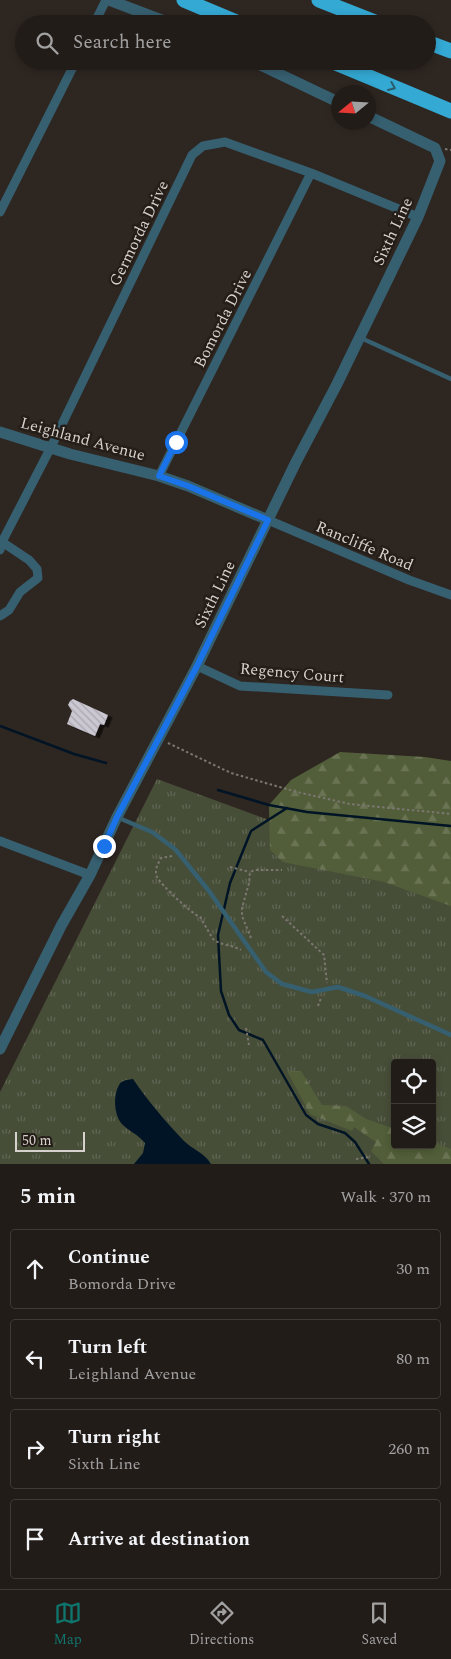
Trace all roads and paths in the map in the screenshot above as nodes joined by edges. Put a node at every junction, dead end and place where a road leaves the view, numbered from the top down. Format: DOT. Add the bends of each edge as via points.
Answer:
graph roads {
  1 [pos="108,0"];
  2 [pos="184,0"];
  3 [pos="319,0"];
  4 [pos="99,15"];
  5 [pos="148,15"];
  6 [pos="220,15"];
  7 [pos="357,15"];
  8 [pos="436,45"];
  9 [pos="451,51"];
  10 [pos="71,70"];
  11 [pos="271,70"];
  12 [pos="353,70"];
  13 [pos="331,99"];
  14 [pos="451,111"];
  15 [pos="376,120"];
  16 [pos="311,173"];
  17 [pos="0,212"];
  18 [pos="418,217"];
  19 [pos="360,338"];
  20 [pos="451,379"];
  21 [pos="0,432"];
  22 [pos="51,447"];
  23 [pos="159,476"];
  24 [pos="268,520"];
  25 [pos="1,546"];
  26 [pos="451,594"];
  27 [pos="0,616"];
  28 [pos="197,666"];
  29 [pos="388,695"];
  30 [pos="159,739"];
  31 [pos="451,814"];
  32 [pos="117,817"];
  33 [pos="0,841"];
  34 [pos="179,854"];
  35 [pos="230,867"];
  36 [pos="282,870"];
  37 [pos="250,872"];
  38 [pos="90,876"];
  39 [pos="282,916"];
  40 [pos="251,938"];
  41 [pos="255,957"];
  42 [pos="328,989"];
  43 [pos="318,1006"];
  44 [pos="246,1028"];
  45 [pos="451,1035"];
  46 [pos="249,1045"];
  47 [pos="0,1049"];
  48 [pos="369,1157"];
  49 [pos="356,1159"];
  1 -- 4 [label="street"];
  1 -- 5 [label="street"];
  2 -- 6 [label="highway"];
  3 -- 7 [label="highway"];
  8 -- 9 [label="highway"];
  10 -- 17 [label="street"];
  11 -- 13 [label="street"];
  12 -- 14 [label="highway, one-way"];
  15 -- 18 [label="street, Sixth Line" via="435,148 440,161"];
  16 -- 18 [label="street, Germorda Drive"];
  16 -- 22 [label="street, Germorda Drive" via="225,142 203,146 192,155"];
  16 -- 23 [label="street, Bomorda Drive"];
  18 -- 19 [label="street, Sixth Line"];
  19 -- 20 [label="lane"];
  19 -- 24 [label="street, Sixth Line"];
  21 -- 22 [label="street, Leighland Avenue"];
  22 -- 23 [label="street, Leighland Avenue"];
  22 -- 25 [label="street, Germorda Drive"];
  23 -- 24 [label="street, Leighland Avenue"];
  24 -- 26 [label="street, Rancliffe Road" via="409,580"];
  24 -- 28 [label="street, Sixth Line"];
  25 -- 27 [label="street, Germorda Drive" via="29,560 37,569 38,578 20,592 9,610"];
  28 -- 29 [label="street, Regency Court" via="240,686"];
  28 -- 30 [label="street, Sixth Line"];
  30 -- 31 [label="path" via="231,773 297,792 350,804"];
  30 -- 32 [label="street, Sixth Line"];
  32 -- 34 [label="lane" via="152,832"];
  32 -- 38 [label="street, Sixth Line"];
  33 -- 38 [label="street"];
  34 -- 41 [label="lane"];
  34 -- 41 [label="path" via="161,858 156,866 156,876 163,886 200,917 216,942 232,945"];
  35 -- 37 [label="path"];
  36 -- 37 [label="path"];
  37 -- 40 [label="path" via="242,916"];
  38 -- 47 [label="street, Sixth Line" via="61,926"];
  39 -- 42 [label="path" via="324,956"];
  41 -- 42 [label="lane" via="266,972 282,984 312,992"];
  42 -- 43 [label="path"];
  42 -- 45 [label="lane" via="338,987 365,996"];
  44 -- 46 [label="path"];
  48 -- 49 [label="path"];
}
